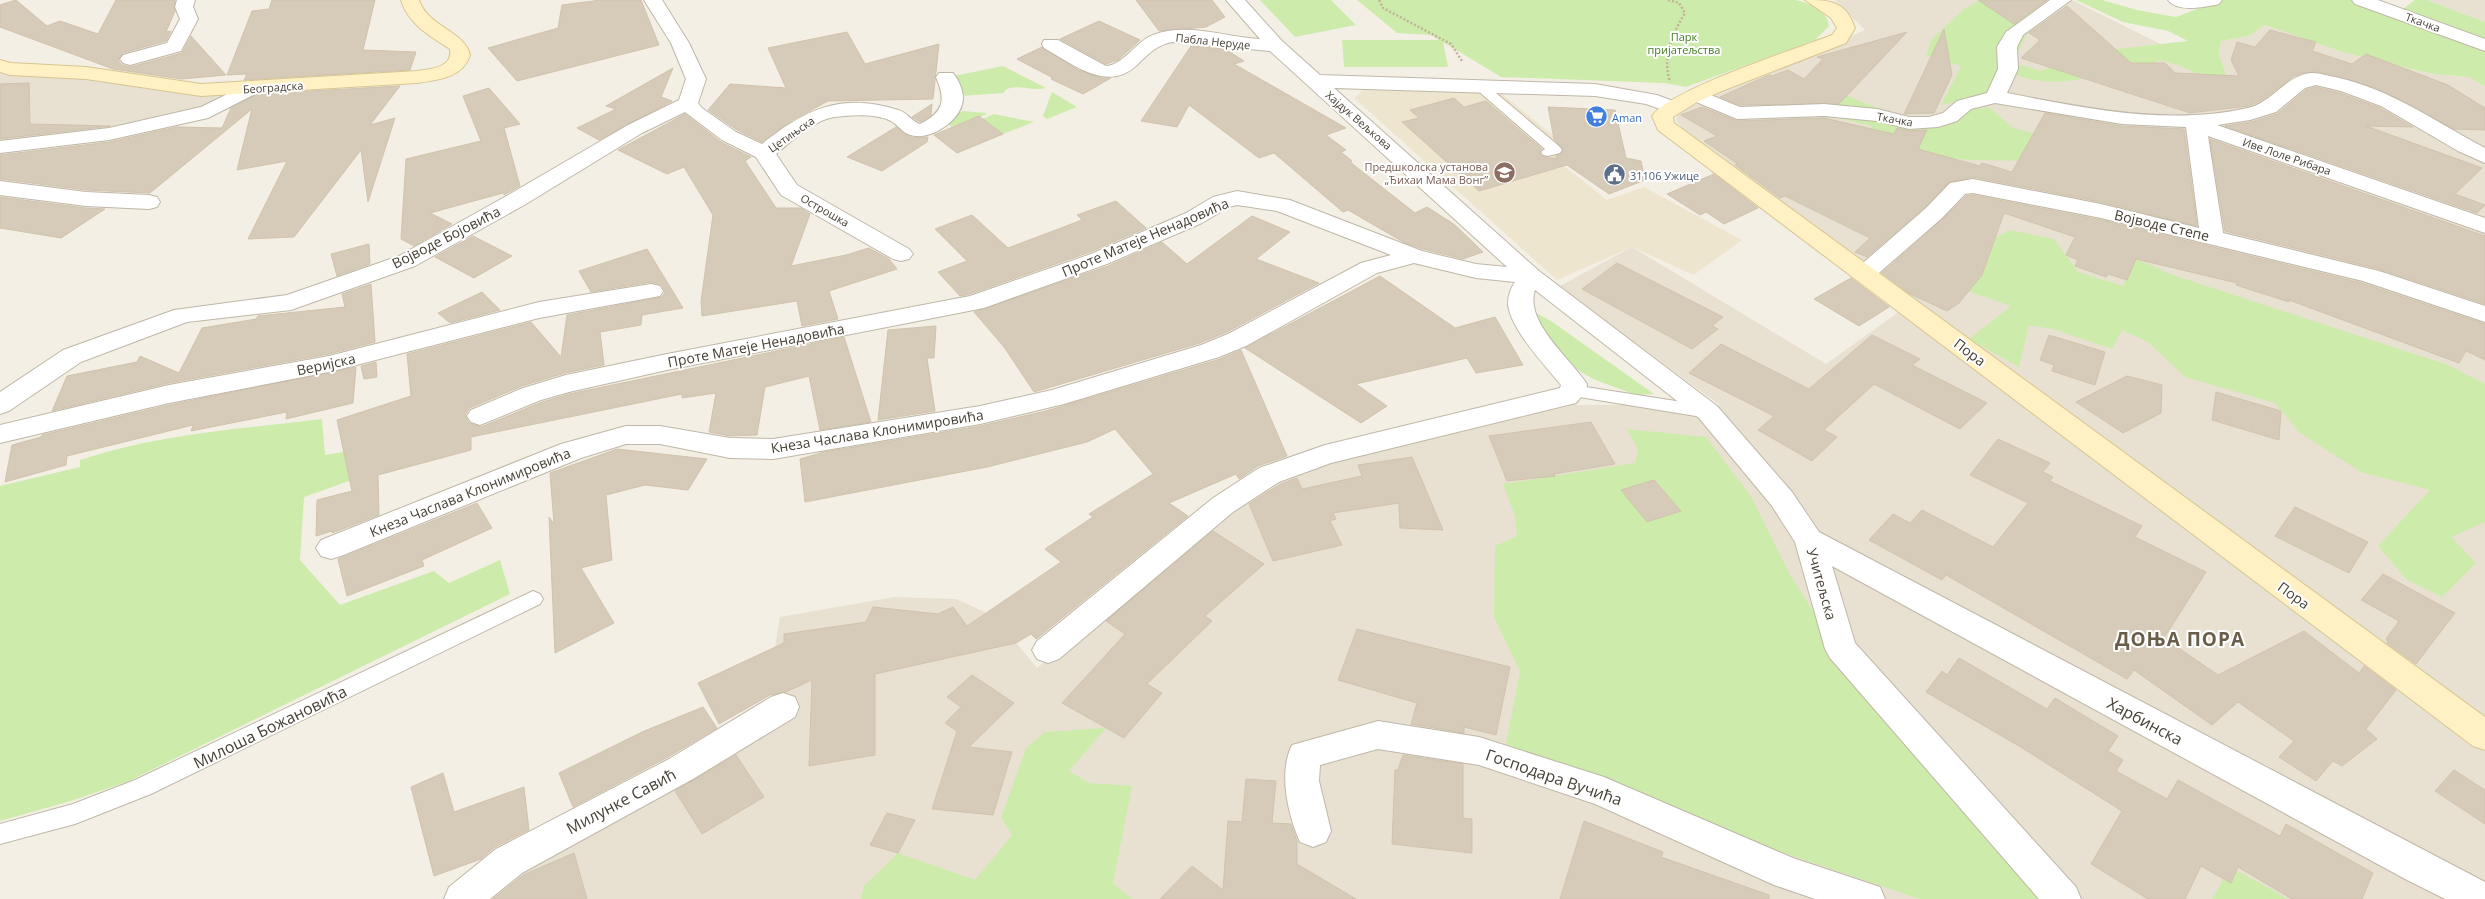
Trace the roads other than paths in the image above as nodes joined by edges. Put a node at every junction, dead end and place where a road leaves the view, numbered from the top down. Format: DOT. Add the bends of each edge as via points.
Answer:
graph roads {
  1 [pos="186,0"];
  2 [pos="410,0"];
  3 [pos="653,0"];
  4 [pos="1235,0"];
  5 [pos="1814,0"];
  6 [pos="2062,0"];
  7 [pos="2177,0"];
  8 [pos="2213,0"];
  9 [pos="2362,0"];
  10 [pos="1051,44"];
  11 [pos="1275,45"];
  12 [pos="2485,45"];
  13 [pos="130,59"];
  14 [pos="0,66"];
  15 [pos="946,77"];
  16 [pos="1314,81"];
  17 [pos="1475,86"];
  18 [pos="252,88"];
  19 [pos="1696,95"];
  20 [pos="1994,97"];
  21 [pos="688,102"];
  22 [pos="1660,103"];
  23 [pos="2194,123"];
  24 [pos="0,147"];
  25 [pos="1548,152"];
  26 [pos="764,153"];
  27 [pos="2485,157"];
  28 [pos="0,188"];
  29 [pos="149,202"];
  30 [pos="2485,226"];
  31 [pos="2212,237"];
  32 [pos="901,254"];
  33 [pos="1414,256"];
  34 [pos="1864,274"];
  35 [pos="1531,276"];
  36 [pos="651,291"];
  37 [pos="2485,314"];
  38 [pos="1573,391"];
  39 [pos="0,405"];
  40 [pos="1708,412"];
  41 [pos="480,416"];
  42 [pos="0,434"];
  43 [pos="1809,540"];
  44 [pos="331,548"];
  45 [pos="532,599"];
  46 [pos="1048,650"];
  47 [pos="783,707"];
  48 [pos="2485,736"];
  49 [pos="1313,831"];
  50 [pos="0,834"];
  51 [pos="462,899"];
  52 [pos="1867,899"];
  53 [pos="2062,899"];
  54 [pos="2482,899"];
  1 -- 13 [label="street" via="184,7 189,19 175,46"];
  2 -- 18 [label="street, Београдска" via="411,7 419,16 459,47 462,53 460,60 451,69 417,77"];
  3 -- 21 [label="street" via="680,43 696,79"];
  4 -- 11 [label="street, Хајдук Вељкова"];
  5 -- 19 [label="street" via="1842,18 1846,28 1839,39"];
  6 -- 20 [label="street" via="2015,32 2007,47 2008,69"];
  7 -- 8 [label="street"];
  9 -- 12 [label="street, Ткачка"];
  10 -- 11 [label="street, Пабла Неруде" via="1110,72 1121,69 1148,43 1162,37"];
  11 -- 16 [label="street, Хајдук Вељкова"];
  14 -- 18 [label="street, Београдска" via="86,73 188,90"];
  15 -- 26 [label="street, Цетињска" via="953,99 949,109 933,126 914,130 899,117 864,110 839,110 811,119"];
  16 -- 17 [label="street"];
  16 -- 35 [label="street, Хајдук Вељкова"];
  17 -- 22 [label="street" via="1595,90"];
  17 -- 25 [label="lane" via="1555,150"];
  18 -- 24 [label="street" via="208,112 108,134"];
  19 -- 20 [label="street, Ткачка" via="1737,113 1824,110 1877,115 1909,123 1931,123 1950,117 1964,105"];
  19 -- 22 [label="street"];
  20 -- 23 [label="street" via="2089,115"];
  21 -- 26 [label="street" via="695,112 729,136"];
  21 -- 39 [label="street, Војводе Бојовића" via="635,129 518,200 407,261 291,302 183,315 72,356"];
  22 -- 34 [label="street, Пора" via="1665,126 1671,133"];
  23 -- 27 [label="street" via="2273,107 2293,86 2311,79 2340,83 2398,106 2449,139"];
  23 -- 30 [label="street, Иве Лоле Рибара"];
  23 -- 31 [label="street"];
  26 -- 32 [label="street, Острошка" via="789,190"];
  28 -- 29 [label="street" via="86,199"];
  31 -- 34 [label="street, Војводе Степе" via="2101,211 1966,186 1958,188"];
  31 -- 37 [label="street, Војводе Степе" via="2371,276"];
  33 -- 35 [label="street, Проте Матеје Ненадовића" via="1476,271"];
  33 -- 41 [label="street, Проте Матеје Ненадовића" via="1282,205 1253,199 1227,200 1194,218 1099,259 975,303 566,384"];
  33 -- 44 [label="street, Кнеза Часлава Клонимировића" via="1369,268 1238,340 1055,398 980,415 773,449 730,448 660,434 626,435 571,451"];
  34 -- 48 [label="street, Пора"];
  35 -- 38 [label="street" via="1521,290 1520,308 1527,323 1574,384"];
  35 -- 40 [label="street, Учитељска"];
  36 -- 42 [label="street, Веријска" via="539,310 329,364 169,394"];
  38 -- 40 [label="lane"];
  38 -- 46 [label="street" via="1567,397 1325,455 1269,475 1223,505"];
  40 -- 43 [label="street, Учитељска" via="1782,499"];
  43 -- 53 [label="street, Учитељска" via="1841,649"];
  43 -- 54 [label="street, Харбинска"];
  45 -- 50 [label="lane, Милоша Божановића" via="144,787 75,814"];
  47 -- 51 [label="street, Милунке Савић" via="680,769 509,861"];
  49 -- 52 [label="street, Господара Вучића" via="1302,781 1304,755 1378,735 1479,751 1604,792 1787,873"];
}
